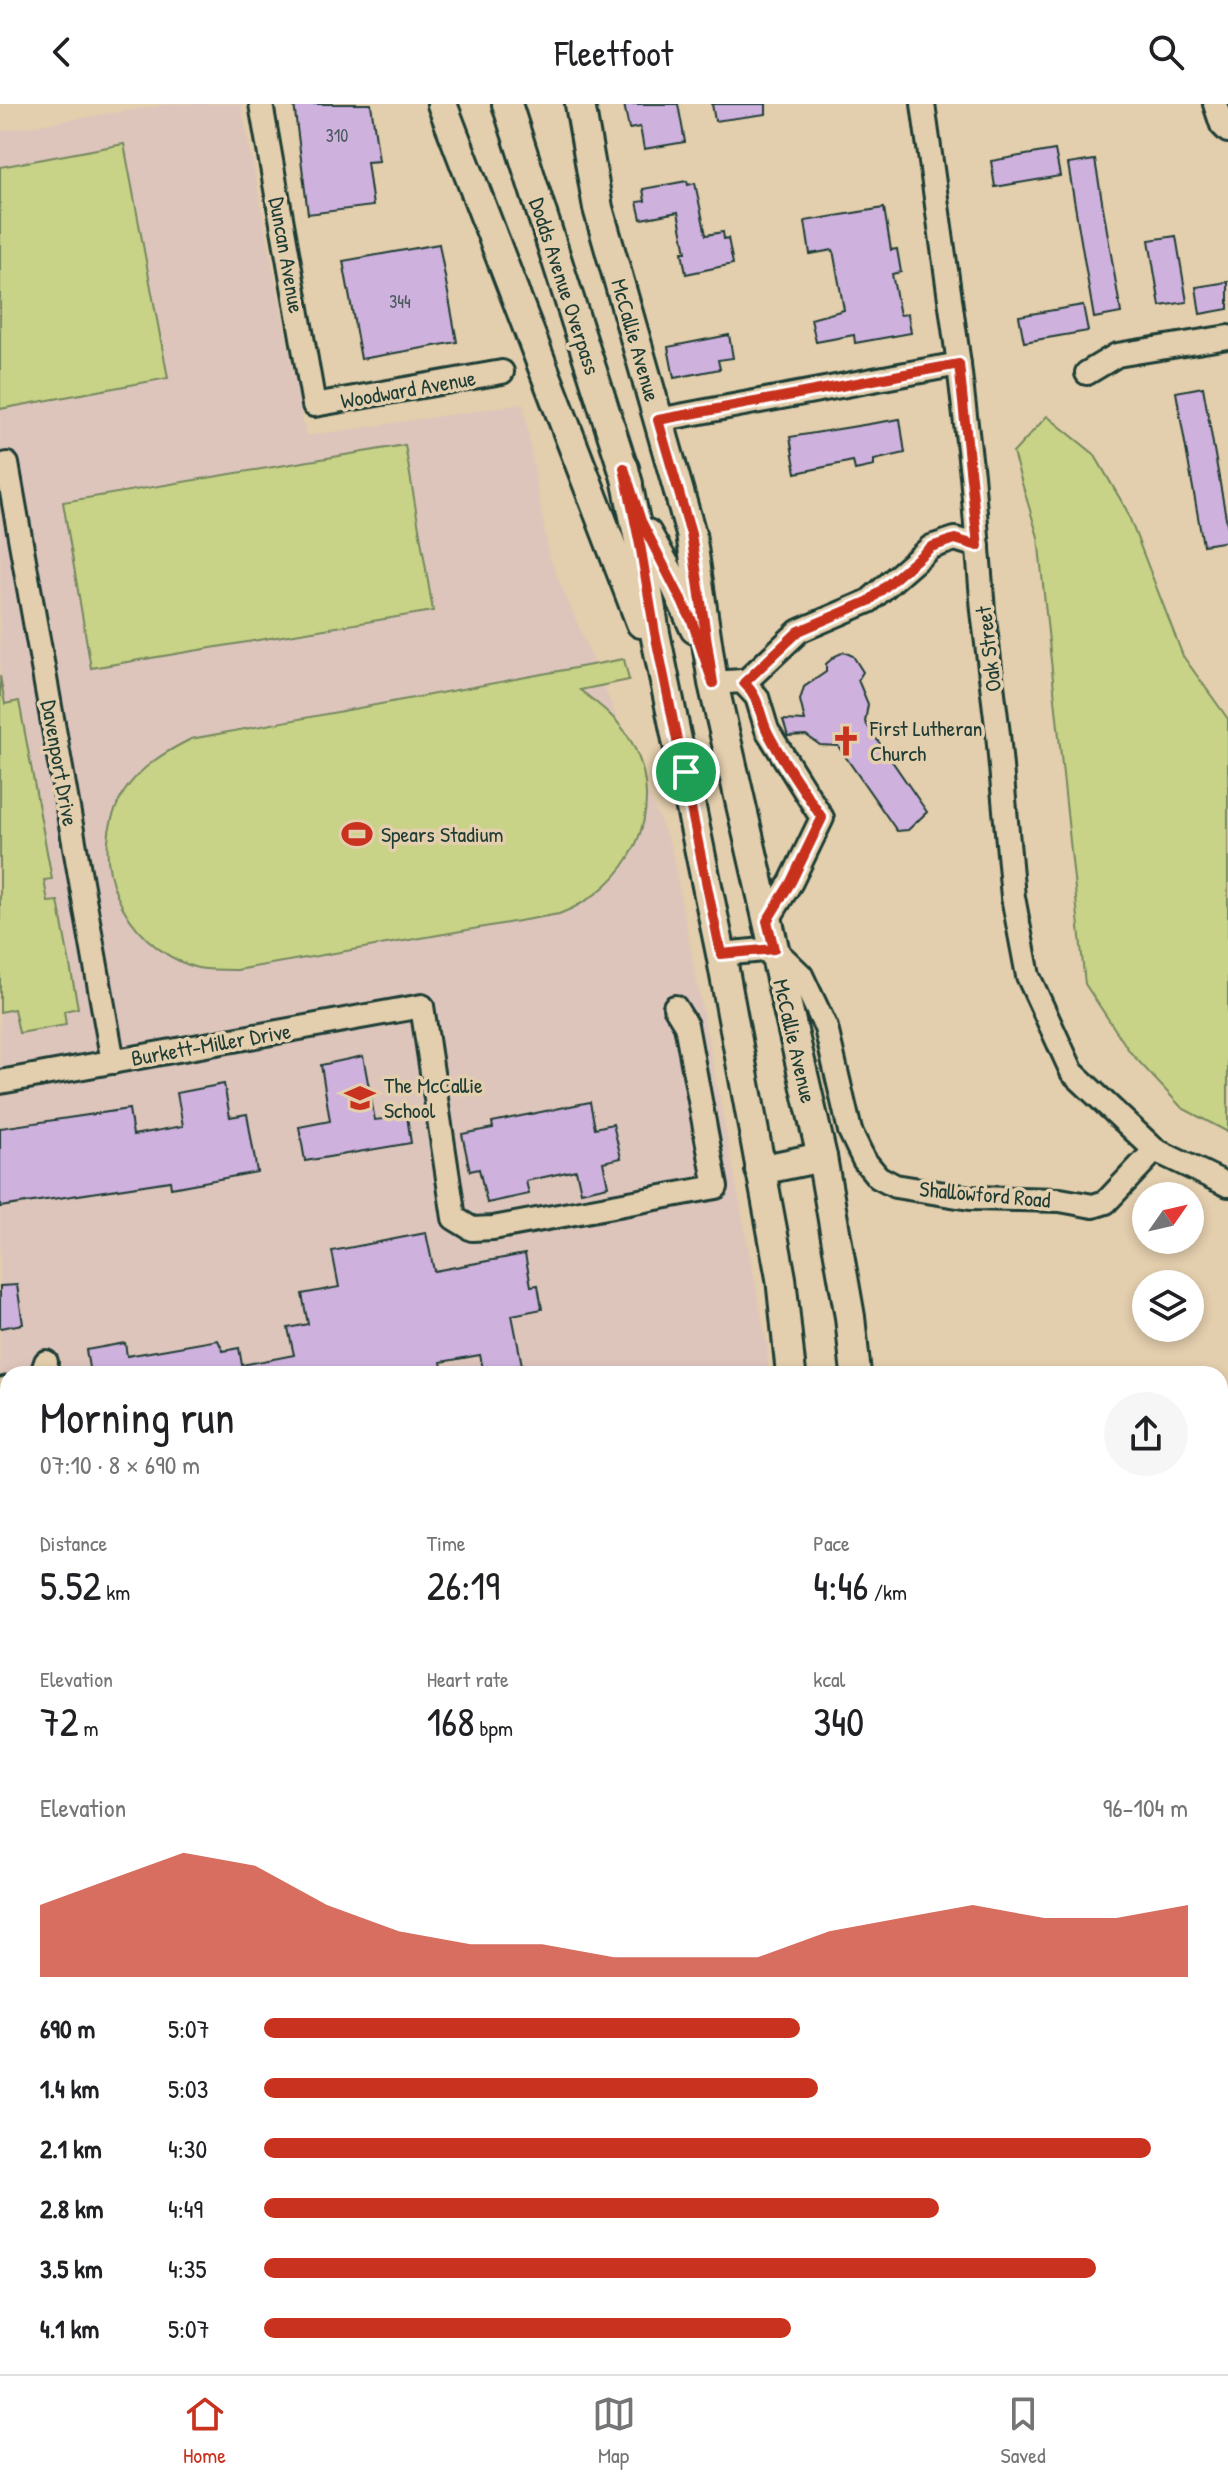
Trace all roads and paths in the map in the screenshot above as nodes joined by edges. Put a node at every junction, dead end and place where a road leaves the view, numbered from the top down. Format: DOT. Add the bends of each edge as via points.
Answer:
graph roads {
  1 [pos="261,104"];
  2 [pos="442,104"];
  3 [pos="507,104"];
  4 [pos="580,104"];
  5 [pos="923,104"];
  6 [pos="1215,104"];
  7 [pos="1228,131"];
  8 [pos="1228,337"];
  9 [pos="959,364"];
  10 [pos="502,372"];
  11 [pos="1087,373"];
  12 [pos="314,405"];
  13 [pos="658,420"];
  14 [pos="4,465"];
  15 [pos="624,468"];
  16 [pos="978,546"];
  17 [pos="713,683"];
  18 [pos="744,683"];
  19 [pos="686,772"];
  20 [pos="767,921"];
  21 [pos="774,949"];
  22 [pos="721,954"];
  23 [pos="675,1007"];
  24 [pos="113,1062"];
  25 [pos="0,1082"];
  26 [pos="1155,1150"];
  27 [pos="822,1157"];
  28 [pos="760,1170"];
  29 [pos="1228,1185"];
  30 [pos="790,1366"];
  31 [pos="855,1366"];
  1 -- 12 [label="street, Duncan Avenue"];
  2 -- 19 [label="main road" via="641,625"];
  3 -- 15 [label="main road, Dodds Avenue Overpass"];
  4 -- 13 [label="main road, McCallie Avenue" via="598,208"];
  5 -- 9 [label="street, Oak Street"];
  6 -- 7 [label="street"];
  8 -- 11 [label="street" via="1117,355"];
  9 -- 13 [label="street"];
  9 -- 16 [label="street, Oak Street"];
  10 -- 12 [label="street, Woodward Avenue"];
  13 -- 17 [label="main road, McCallie Avenue" via="691,534"];
  14 -- 24 [label="street, Davenport Drive"];
  15 -- 17 [label="main road, Dodds Avenue Overpass" via="641,521 692,621"];
  15 -- 19 [label="main road, Dodds Avenue Overpass"];
  16 -- 18 [label="street" via="955,539 931,547 869,601 799,631"];
  16 -- 26 [label="street, Oak Street" via="1013,897 1028,976 1072,1072"];
  17 -- 18 [label="street"];
  17 -- 20 [label="main road, McCallie Avenue"];
  18 -- 20 [label="street" via="757,697 767,730 822,818"];
  19 -- 22 [label="main road"];
  20 -- 21 [label="main road, McCallie Avenue"];
  21 -- 22 [label="street"];
  21 -- 26 [label="street, Shallowford Road" via="801,975 826,1028 850,1131 864,1160 878,1177 895,1186 970,1198 1093,1206 1106,1202"];
  21 -- 27 [label="main road, McCallie Avenue"];
  22 -- 28 [label="main road"];
  23 -- 24 [label="street, Burkett-Miller Drive" via="686,1025 716,1187 493,1228 472,1229 454,1218 422,1006"];
  24 -- 25 [label="street, Burkett-Miller Drive"];
  26 -- 29 [label="street"];
  27 -- 28 [label="main road"];
  27 -- 31 [label="main road, McCallie Avenue"];
  28 -- 30 [label="main road" via="781,1278"];
}
